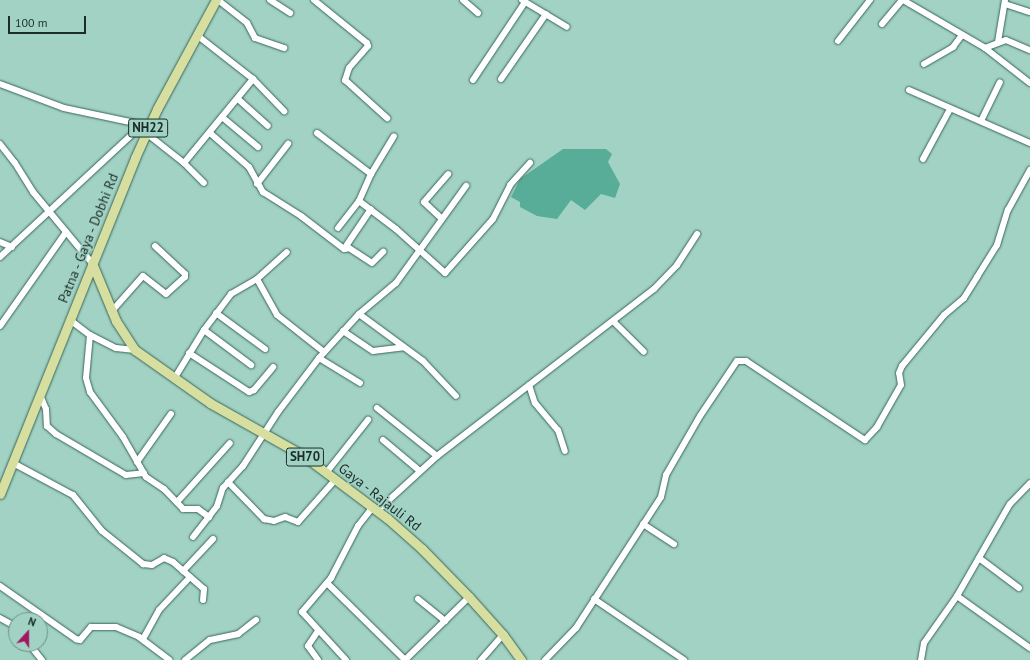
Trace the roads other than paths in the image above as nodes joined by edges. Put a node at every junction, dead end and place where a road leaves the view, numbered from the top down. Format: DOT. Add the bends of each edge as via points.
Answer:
graph roads {
  1 [pos="217,0"];
  2 [pos="270,0"];
  3 [pos="314,0"];
  4 [pos="462,0"];
  5 [pos="870,0"];
  6 [pos="902,0"];
  7 [pos="523,1"];
  8 [pos="1005,2"];
  9 [pos="1030,12"];
  10 [pos="290,13"];
  11 [pos="478,13"];
  12 [pos="546,14"];
  13 [pos="882,24"];
  14 [pos="567,27"];
  15 [pos="962,35"];
  16 [pos="198,36"];
  17 [pos="838,41"];
  18 [pos="998,42"];
  19 [pos="284,48"];
  20 [pos="985,48"];
  21 [pos="1030,50"];
  22 [pos="924,64"];
  23 [pos="253,79"];
  24 [pos="473,80"];
  25 [pos="501,80"];
  26 [pos="1000,82"];
  27 [pos="1030,83"];
  28 [pos="0,84"];
  29 [pos="909,90"];
  30 [pos="238,99"];
  31 [pos="950,109"];
  32 [pos="284,111"];
  33 [pos="222,117"];
  34 [pos="388,118"];
  35 [pos="981,121"];
  36 [pos="268,126"];
  37 [pos="146,128"];
  38 [pos="210,133"];
  39 [pos="317,133"];
  40 [pos="394,136"];
  41 [pos="1030,143"];
  42 [pos="0,144"];
  43 [pos="288,144"];
  44 [pos="258,147"];
  45 [pos="923,158"];
  46 [pos="184,163"];
  47 [pos="530,163"];
  48 [pos="1030,170"];
  49 [pos="371,174"];
  50 [pos="448,174"];
  51 [pos="204,183"];
  52 [pos="257,184"];
  53 [pos="466,186"];
  54 [pos="359,200"];
  55 [pos="371,209"];
  56 [pos="50,212"];
  57 [pos="441,218"];
  58 [pos="338,228"];
  59 [pos="66,232"];
  60 [pos="697,234"];
  61 [pos="0,242"];
  62 [pos="154,246"];
  63 [pos="12,247"];
  64 [pos="345,249"];
  65 [pos="420,250"];
  66 [pos="287,252"];
  67 [pos="383,252"];
  68 [pos="0,257"];
  69 [pos="92,263"];
  70 [pos="257,279"];
  71 [pos="111,312"];
  72 [pos="216,313"];
  73 [pos="359,314"];
  74 [pos="70,320"];
  75 [pos="614,322"];
  76 [pos="0,326"];
  77 [pos="204,330"];
  78 [pos="343,331"];
  79 [pos="90,335"];
  80 [pos="404,347"];
  81 [pos="265,349"];
  82 [pos="134,350"];
  83 [pos="324,352"];
  84 [pos="644,352"];
  85 [pos="189,353"];
  86 [pos="318,358"];
  87 [pos="251,365"];
  88 [pos="273,367"];
  89 [pos="174,379"];
  90 [pos="360,383"];
  91 [pos="529,385"];
  92 [pos="40,395"];
  93 [pos="456,396"];
  94 [pos="377,408"];
  95 [pos="170,414"];
  96 [pos="368,420"];
  97 [pos="265,433"];
  98 [pos="383,440"];
  99 [pos="230,443"];
  100 [pos="565,451"];
  101 [pos="437,456"];
  102 [pos="138,462"];
  103 [pos="13,463"];
  104 [pos="420,471"];
  105 [pos="144,473"];
  106 [pos="326,473"];
  107 [pos="335,480"];
  108 [pos="228,482"];
  109 [pos="1030,483"];
  110 [pos="0,494"];
  111 [pos="177,502"];
  112 [pos="375,509"];
  113 [pos="209,517"];
  114 [pos="643,524"];
  115 [pos="193,537"];
  116 [pos="213,539"];
  117 [pos="674,544"];
  118 [pos="979,558"];
  119 [pos="183,570"];
  120 [pos="190,578"];
  121 [pos="328,583"];
  122 [pos="0,586"];
  123 [pos="1019,588"];
  124 [pos="957,596"];
  125 [pos="469,597"];
  126 [pos="418,599"];
  127 [pos="594,599"];
  128 [pos="203,600"];
  129 [pos="256,620"];
  130 [pos="445,621"];
  131 [pos="318,631"];
  132 [pos="503,635"];
  133 [pos="143,639"];
  134 [pos="1030,648"];
  135 [pos="36,652"];
  136 [pos="549,659"];
  137 [pos="42,660"];
  138 [pos="169,660"];
  139 [pos="185,660"];
  140 [pos="318,660"];
  141 [pos="346,660"];
  142 [pos="405,660"];
  143 [pos="481,660"];
  144 [pos="520,660"];
  145 [pos="684,660"];
  146 [pos="921,660"];
  1 -- 16 [label="main road, Patna - Gaya - Dobhi Rd / NH22"];
  1 -- 19 [label="street" via="247,23 255,38"];
  2 -- 10 [label="street"];
  3 -- 34 [label="street" via="367,43 368,46 349,68 345,80"];
  4 -- 11 [label="street"];
  5 -- 17 [label="street"];
  6 -- 13 [label="street"];
  6 -- 15 [label="street"];
  7 -- 12 [label="street"];
  7 -- 24 [label="street"];
  8 -- 9 [label="street"];
  8 -- 18 [label="street"];
  12 -- 14 [label="street"];
  12 -- 25 [label="street"];
  15 -- 20 [label="street"];
  15 -- 22 [label="street" via="953,47"];
  16 -- 23 [label="street"];
  16 -- 37 [label="main road, Patna - Gaya - Dobhi Rd / NH22"];
  18 -- 20 [label="street"];
  18 -- 21 [label="street" via="1006,40"];
  20 -- 27 [label="street"];
  23 -- 30 [label="street"];
  23 -- 32 [label="street"];
  26 -- 35 [label="street"];
  28 -- 37 [label="street" via="64,108"];
  29 -- 31 [label="street"];
  30 -- 33 [label="street"];
  30 -- 36 [label="street"];
  31 -- 35 [label="street"];
  31 -- 45 [label="street"];
  33 -- 38 [label="street"];
  33 -- 44 [label="street"];
  35 -- 41 [label="street"];
  37 -- 46 [label="street"];
  37 -- 56 [label="street"];
  37 -- 69 [label="main road, Patna - Gaya - Dobhi Rd / NH22"];
  38 -- 46 [label="street"];
  38 -- 52 [label="street" via="249,167"];
  39 -- 49 [label="street"];
  40 -- 49 [label="street"];
  42 -- 56 [label="street"];
  43 -- 52 [label="street"];
  46 -- 51 [label="street"];
  47 -- 65 [label="street" via="510,185 493,220 447,272 441,272"];
  48 -- 114 [label="street" via="1008,210 997,245 978,277 964,298 944,315 902,366 899,373 901,385 869,438 860,438 810,403 740,360 700,416 666,475 661,497"];
  49 -- 54 [label="street"];
  50 -- 57 [label="street" via="424,202"];
  52 -- 64 [label="street" via="263,192"];
  53 -- 57 [label="street"];
  54 -- 55 [label="street"];
  54 -- 58 [label="street"];
  55 -- 64 [label="street"];
  55 -- 65 [label="street"];
  56 -- 59 [label="street"];
  56 -- 63 [label="street"];
  57 -- 65 [label="street"];
  59 -- 69 [label="street"];
  59 -- 76 [label="street"];
  60 -- 75 [label="street" via="677,265 654,289"];
  61 -- 63 [label="street"];
  62 -- 71 [label="street" via="185,274 185,277 166,294 143,276"];
  63 -- 68 [label="street"];
  64 -- 67 [label="street" via="349,248 372,263"];
  65 -- 73 [label="street" via="396,283"];
  66 -- 70 [label="street"];
  69 -- 71 [label="main road, Gaya - Rajauli Rd / SH70"];
  69 -- 74 [label="main road, Patna - Gaya - Dobhi Rd / NH22"];
  70 -- 72 [label="street" via="236,290"];
  70 -- 83 [label="street" via="278,315"];
  71 -- 82 [label="main road, Gaya - Rajauli Rd / SH70"];
  72 -- 77 [label="street"];
  72 -- 81 [label="street"];
  73 -- 78 [label="street"];
  73 -- 80 [label="street"];
  74 -- 79 [label="street"];
  74 -- 92 [label="main road, Patna - Gaya - Dobhi Rd / NH22"];
  75 -- 84 [label="street"];
  75 -- 91 [label="street"];
  77 -- 85 [label="street"];
  77 -- 87 [label="street"];
  78 -- 80 [label="street" via="373,351"];
  78 -- 83 [label="street"];
  79 -- 82 [label="street" via="116,348"];
  79 -- 102 [label="street" via="86,378 90,392"];
  80 -- 93 [label="street" via="427,365"];
  82 -- 89 [label="main road, Gaya - Rajauli Rd / SH70"];
  83 -- 86 [label="street"];
  85 -- 88 [label="street" via="249,392 254,390"];
  85 -- 89 [label="street"];
  86 -- 90 [label="street"];
  86 -- 97 [label="street"];
  89 -- 97 [label="main road, Gaya - Rajauli Rd / SH70" via="227,413"];
  91 -- 100 [label="street" via="535,403 558,430"];
  91 -- 101 [label="street"];
  92 -- 103 [label="main road, Patna - Gaya - Dobhi Rd / NH22"];
  92 -- 105 [label="street" via="46,409 47,426 56,434 126,475"];
  94 -- 101 [label="street"];
  95 -- 102 [label="street"];
  96 -- 106 [label="street"];
  97 -- 106 [label="main road, Gaya - Rajauli Rd / SH70"];
  97 -- 108 [label="street" via="243,466"];
  98 -- 104 [label="street"];
  99 -- 111 [label="street"];
  101 -- 104 [label="street"];
  102 -- 105 [label="street"];
  103 -- 110 [label="main road, Patna - Gaya - Dobhi Rd / NH22"];
  103 -- 119 [label="street" via="73,495 102,531 143,564 152,565 164,558"];
  104 -- 112 [label="street"];
  105 -- 111 [label="street"];
  106 -- 107 [label="main road, Gaya - Rajauli Rd / SH70"];
  107 -- 108 [label="street" via="298,522 285,517 274,521 264,519"];
  107 -- 112 [label="main road, Gaya - Rajauli Rd / SH70"];
  108 -- 113 [label="street" via="220,492 218,506"];
  109 -- 118 [label="street" via="1010,504"];
  111 -- 113 [label="street" via="185,510 198,509"];
  112 -- 121 [label="street" via="358,526"];
  112 -- 125 [label="main road, Gaya - Rajauli Rd / SH70" via="422,549"];
  113 -- 115 [label="street"];
  114 -- 117 [label="street"];
  114 -- 127 [label="street"];
  116 -- 119 [label="street"];
  118 -- 123 [label="street"];
  118 -- 124 [label="street"];
  119 -- 120 [label="street"];
  120 -- 128 [label="street" via="204,589"];
  120 -- 133 [label="street" via="159,610"];
  121 -- 131 [label="street" via="302,612"];
  121 -- 142 [label="street"];
  122 -- 133 [label="street" via="76,639 80,640 88,628 94,626 116,628"];
  124 -- 134 [label="street"];
  124 -- 146 [label="street" via="924,643"];
  125 -- 130 [label="street"];
  125 -- 132 [label="main road, Gaya - Rajauli Rd / SH70"];
  126 -- 130 [label="street"];
  127 -- 136 [label="street" via="572,633"];
  127 -- 145 [label="street"];
  129 -- 139 [label="street" via="238,634 210,640"];
  130 -- 142 [label="street"];
  131 -- 140 [label="street" via="308,646"];
  131 -- 141 [label="street"];
  132 -- 143 [label="street"];
  132 -- 144 [label="main road, Gaya - Rajauli Rd / SH70"];
  133 -- 138 [label="street"];
  135 -- 137 [label="street"];
}
